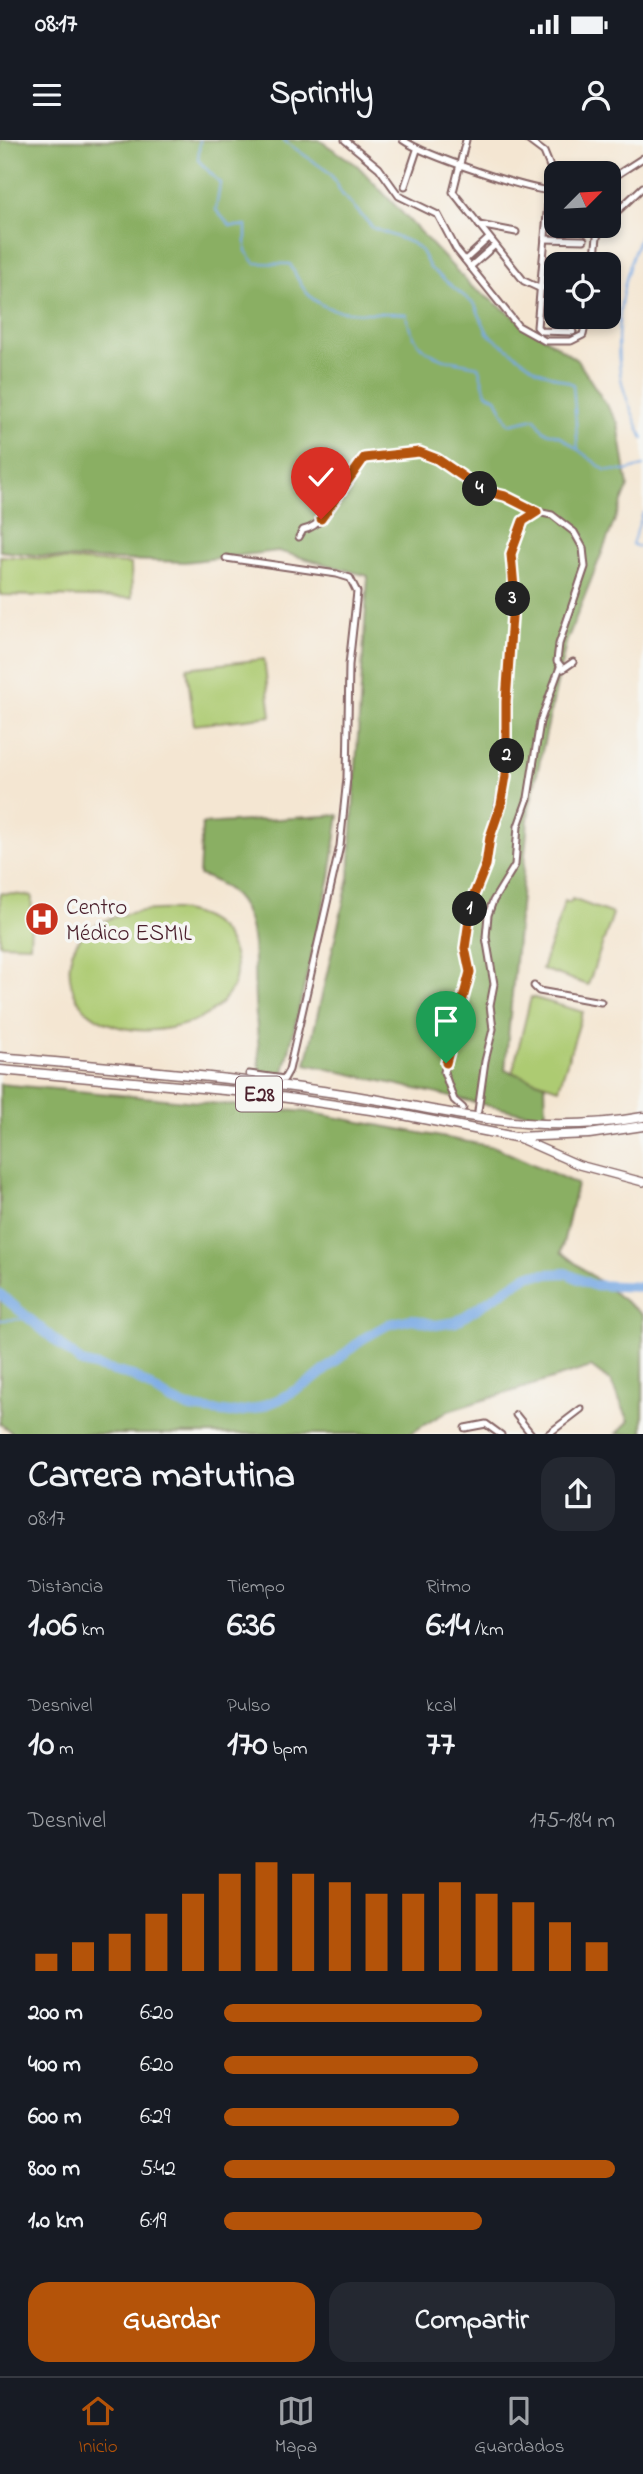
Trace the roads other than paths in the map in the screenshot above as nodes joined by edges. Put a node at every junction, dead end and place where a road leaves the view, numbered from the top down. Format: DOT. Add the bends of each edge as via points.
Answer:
graph roads {
  1 [pos="345,140"];
  2 [pos="403,140"];
  3 [pos="466,140"];
  4 [pos="528,140"];
  5 [pos="417,150"];
  6 [pos="643,158"];
  7 [pos="548,161"];
  8 [pos="460,165"];
  9 [pos="621,172"];
  10 [pos="405,186"];
  11 [pos="643,187"];
  12 [pos="544,189"];
  13 [pos="621,208"];
  14 [pos="479,225"];
  15 [pos="516,232"];
  16 [pos="489,237"];
  17 [pos="545,239"];
  18 [pos="584,240"];
  19 [pos="495,244"];
  20 [pos="465,260"];
  21 [pos="470,267"];
  22 [pos="539,288"];
  23 [pos="544,288"];
  24 [pos="584,329"];
  25 [pos="573,332"];
  26 [pos="537,512"];
  27 [pos="299,537"];
  28 [pos="226,558"];
  29 [pos="573,662"];
  30 [pos="560,667"];
  31 [pos="534,986"];
  32 [pos="601,1002"];
  33 [pos="0,1057"];
  34 [pos="0,1070"];
  35 [pos="249,1074"];
  36 [pos="463,1108"];
  37 [pos="478,1111"];
  38 [pos="643,1117"];
  39 [pos="643,1126"];
  40 [pos="515,1136"];
  41 [pos="643,1182"];
  42 [pos="581,1409"];
  43 [pos="516,1415"];
  44 [pos="465,1428"];
  45 [pos="500,1434"];
  46 [pos="532,1434"];
  47 [pos="548,1434"];
  1 -- 20 [label="street" via="379,167 399,196 438,215"];
  2 -- 5 [label="street"];
  3 -- 8 [label="street"];
  4 -- 7 [label="street"];
  5 -- 8 [label="street"];
  5 -- 10 [label="street"];
  6 -- 9 [label="street"];
  8 -- 12 [label="street"];
  8 -- 14 [label="street" via="453,192"];
  11 -- 13 [label="street"];
  14 -- 15 [label="street"];
  14 -- 16 [label="street"];
  16 -- 19 [label="street"];
  16 -- 20 [label="street"];
  17 -- 18 [label="street"];
  17 -- 22 [label="street"];
  19 -- 21 [label="street"];
  19 -- 22 [label="street" via="524,281"];
  20 -- 21 [label="street"];
  21 -- 24 [label="street" via="518,327 535,338 579,339"];
  22 -- 23 [label="street"];
  22 -- 25 [label="street" via="538,330"];
  26 -- 27 [label="street" via="484,491 437,459 414,452 364,458 321,519"];
  26 -- 30 [label="street" via="567,525 585,556 559,643"];
  26 -- 36 [label="street" via="523,521 511,554 514,588 506,776 486,865 472,900 465,948 470,972 444,1072 454,1100"];
  28 -- 35 [label="street" via="337,574 354,582 357,592 349,665 347,778 336,874 289,1070 284,1079"];
  29 -- 30 [label="street"];
  30 -- 37 [label="street" via="540,722 528,798 518,826 515,865 488,915 493,1029"];
  31 -- 32 [label="street"];
  33 -- 38 [label="main road, E28" via="349,1095 509,1124 590,1125"];
  34 -- 40 [label="main road, E28" via="234,1090"];
  39 -- 40 [label="main road, E28" via="589,1134"];
  40 -- 41 [label="main road" via="579,1165"];
  42 -- 47 [label="street"];
  43 -- 46 [label="street"];
  44 -- 45 [label="street" via="486,1424"];
}
